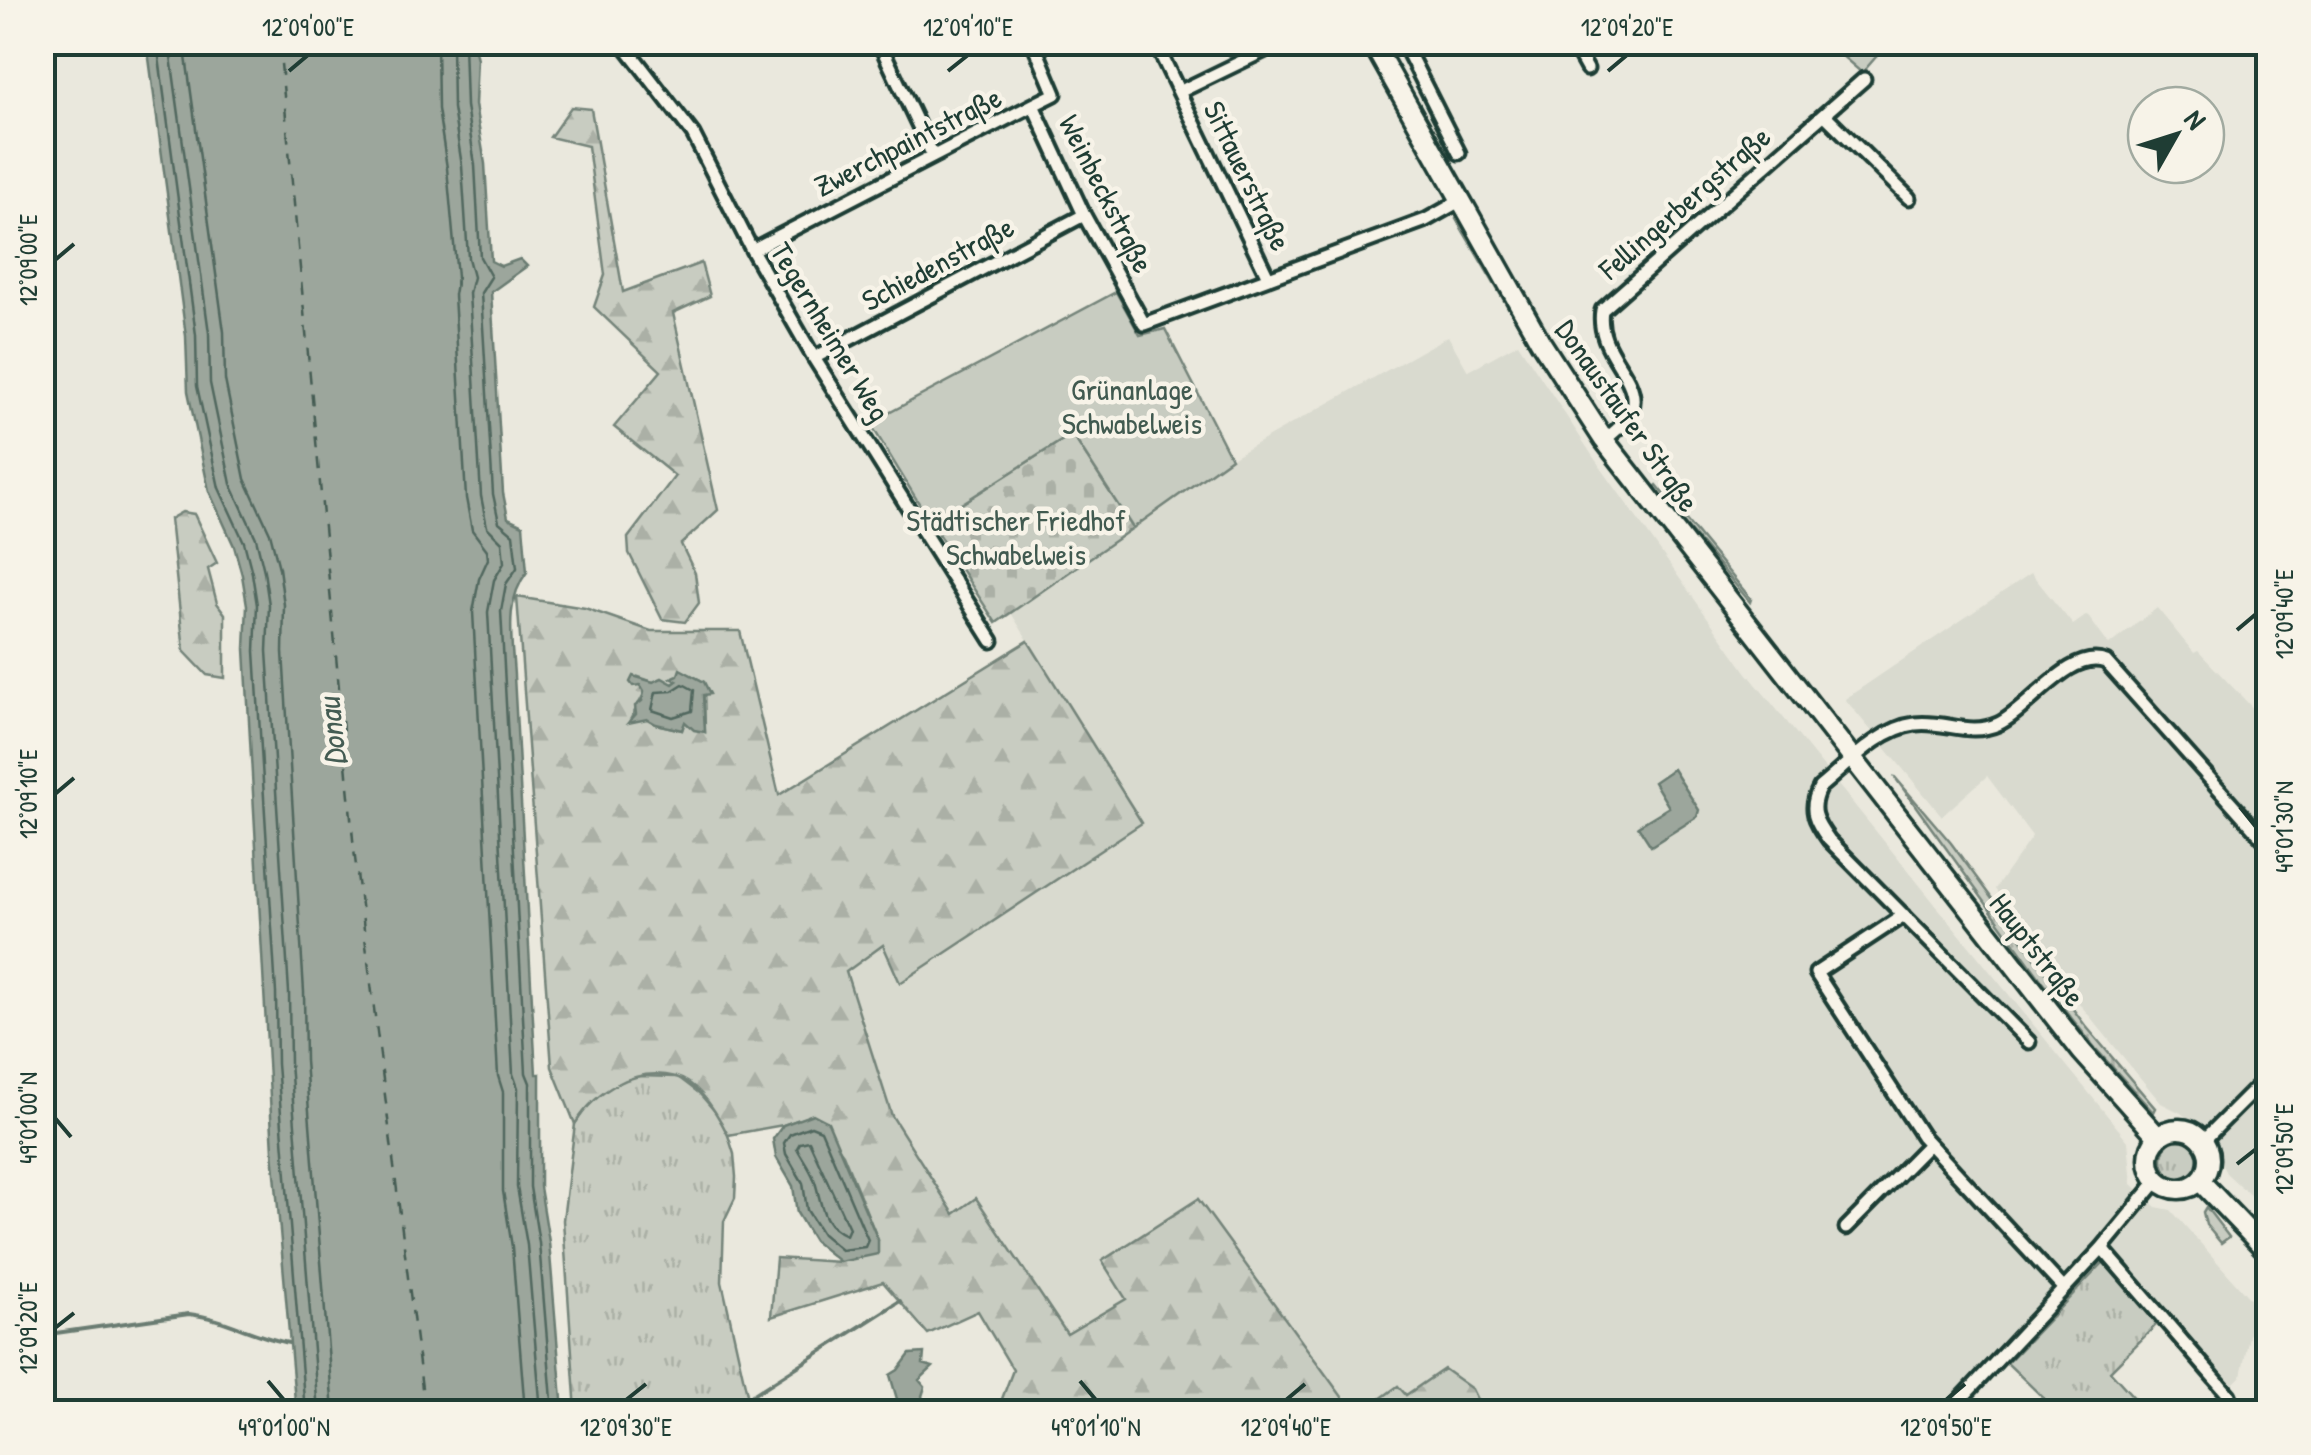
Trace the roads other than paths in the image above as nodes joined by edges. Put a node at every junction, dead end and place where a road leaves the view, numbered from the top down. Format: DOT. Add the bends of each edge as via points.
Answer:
graph roads {
  1 [pos="879,42"];
  2 [pos="1033,42"];
  3 [pos="1155,42"];
  4 [pos="1282,42"];
  5 [pos="1372,42"];
  6 [pos="1403,42"];
  7 [pos="1572,43"];
  8 [pos="628,44"];
  9 [pos="1586,69"];
  10 [pos="1864,80"];
  11 [pos="1179,92"];
  12 [pos="1033,105"];
  13 [pos="1826,115"];
  14 [pos="1459,153"];
  15 [pos="933,156"];
  16 [pos="1909,198"];
  17 [pos="1458,202"];
  18 [pos="1084,215"];
  19 [pos="752,250"];
  20 [pos="1268,277"];
  21 [pos="814,358"];
  22 [pos="1604,440"];
  23 [pos="992,641"];
  24 [pos="1852,760"];
  25 [pos="1879,793"];
  26 [pos="2268,844"];
  27 [pos="1904,915"];
  28 [pos="2029,1042"];
  29 [pos="2268,1076"];
  30 [pos="2158,1137"];
  31 [pos="2204,1140"];
  32 [pos="1928,1144"];
  33 [pos="2158,1180"];
  34 [pos="2200,1181"];
  35 [pos="1846,1228"];
  36 [pos="2102,1248"];
  37 [pos="2268,1252"];
  38 [pos="2064,1288"];
  39 [pos="1949,1412"];
  40 [pos="2234,1412"];
  1 -- 15 [label="street"];
  2 -- 12 [label="street, Weinbeckstraße" via="1056,94"];
  3 -- 11 [label="street, Sittauerstraße"];
  4 -- 11 [label="street"];
  5 -- 17 [label="main road, Donaustaufer Straße"];
  6 -- 14 [label="street"];
  7 -- 9 [label="street"];
  8 -- 19 [label="street, Tegernheimer Weg" via="693,134"];
  10 -- 13 [label="street, Fellingerbergstraße"];
  11 -- 20 [label="street, Sittauerstraße"];
  12 -- 15 [label="street, Zwerchpaintstraße"];
  12 -- 18 [label="street, Weinbeckstraße"];
  13 -- 16 [label="street"];
  13 -- 22 [label="street, Fellingerbergstraße" via="1602,310 1603,335 1634,394 1629,419"];
  15 -- 19 [label="street, Zwerchpaintstraße"];
  17 -- 20 [label="street"];
  17 -- 22 [label="main road, Donaustaufer Straße"];
  18 -- 20 [label="street, Weinbeckstraße" via="1144,324"];
  18 -- 21 [label="street, Schiedenstraße"];
  19 -- 21 [label="street, Tegernheimer Weg"];
  21 -- 23 [label="street, Tegernheimer Weg"];
  22 -- 24 [label="main road, Donaustaufer Straße"];
  24 -- 25 [label="main road, Donaustaufer Straße"];
  24 -- 26 [label="street" via="1902,726 1969,730 2001,722 2079,661 2097,659"];
  24 -- 27 [label="street" via="1820,787 1812,811 1829,840"];
  25 -- 30 [label="main road, Hauptstraße" via="2082,1052"];
  27 -- 28 [label="street"];
  27 -- 32 [label="street" via="1816,972"];
  29 -- 31 [label="street"];
  30 -- 31 [label="main road" via="2187,1129"];
  30 -- 33 [label="main road" via="2149,1154"];
  31 -- 34 [label="main road" via="2210,1157"];
  32 -- 35 [label="street"];
  32 -- 38 [label="street"];
  33 -- 34 [label="main road" via="2174,1189"];
  33 -- 36 [label="street"];
  34 -- 37 [label="main road"];
  36 -- 38 [label="street"];
  36 -- 40 [label="street" via="2230,1395"];
  38 -- 39 [label="street"];
}
